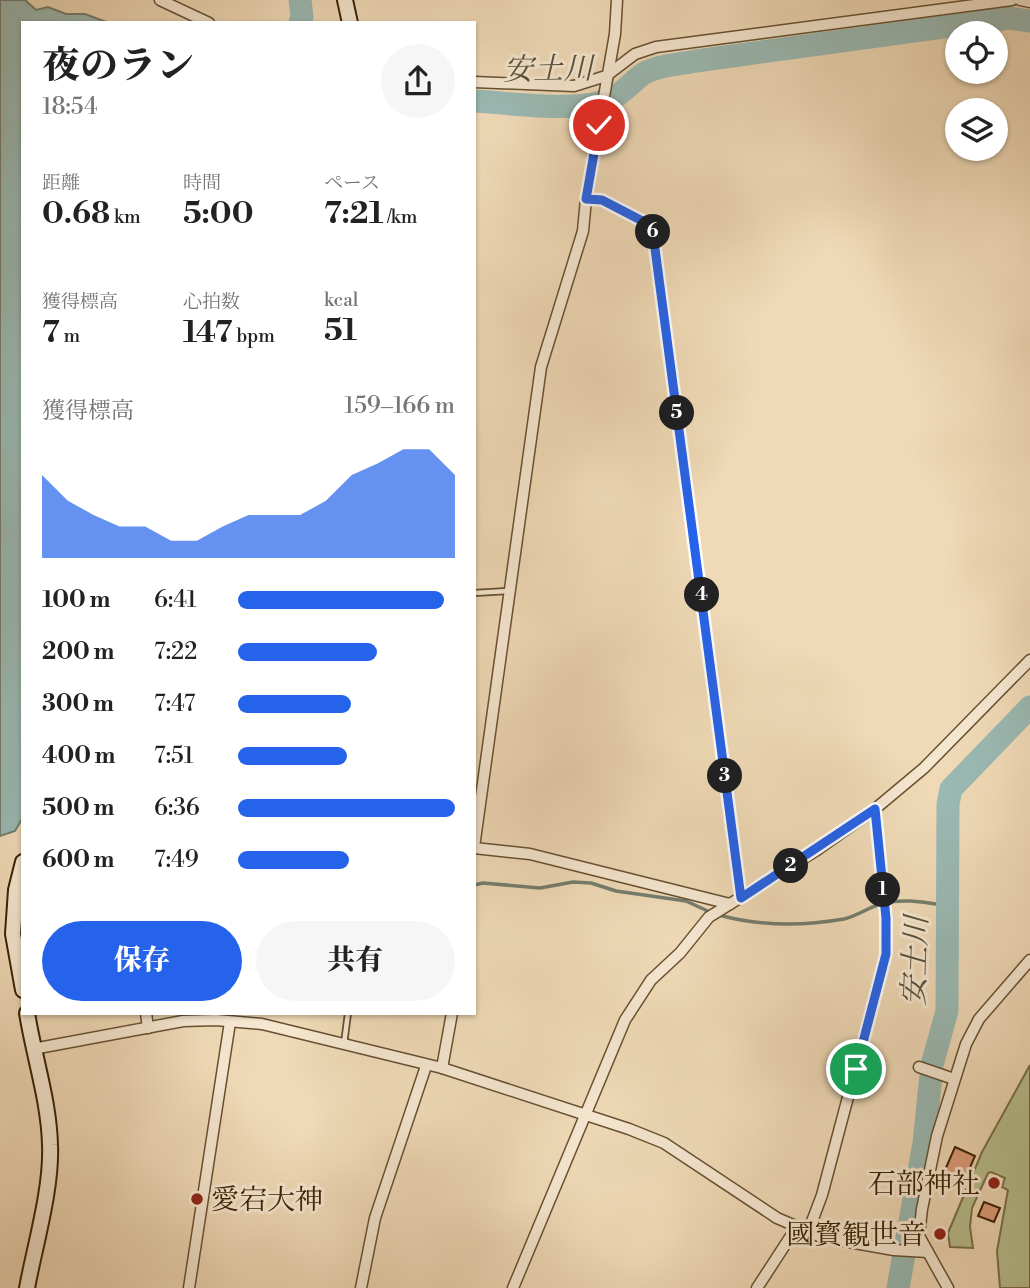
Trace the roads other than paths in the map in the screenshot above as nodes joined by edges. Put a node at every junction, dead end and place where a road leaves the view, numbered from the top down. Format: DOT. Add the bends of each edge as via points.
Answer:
graph roads {
  1 [pos="160,0"];
  2 [pos="345,0"];
  3 [pos="617,0"];
  4 [pos="1012,0"];
  5 [pos="1020,0"];
  6 [pos="1030,2"];
  7 [pos="205,21"];
  8 [pos="350,21"];
  9 [pos="606,76"];
  10 [pos="476,82"];
  11 [pos="586,199"];
  12 [pos="510,591"];
  13 [pos="476,593"];
  14 [pos="1030,660"];
  15 [pos="875,809"];
  16 [pos="476,833"];
  17 [pos="476,847"];
  18 [pos="21,870"];
  19 [pos="741,898"];
  20 [pos="727,906"];
  21 [pos="1030,960"];
  22 [pos="21,978"];
  23 [pos="27,1015"];
  24 [pos="146,1015"];
  25 [pos="348,1015"];
  26 [pos="452,1015"];
  27 [pos="230,1022"];
  28 [pos="148,1028"];
  29 [pos="343,1046"];
  30 [pos="33,1049"];
  31 [pos="426,1066"];
  32 [pos="919,1067"];
  33 [pos="442,1068"];
  34 [pos="954,1079"];
  35 [pos="586,1114"];
  36 [pos="796,1227"];
  37 [pos="808,1232"];
  38 [pos="924,1253"];
  39 [pos="27,1288"];
  40 [pos="189,1288"];
  41 [pos="361,1288"];
  42 [pos="513,1288"];
  43 [pos="757,1288"];
  44 [pos="948,1288"];
  1 -- 7 [label="street"];
  2 -- 8 [label="main road"];
  3 -- 9 [label="street"];
  4 -- 9 [label="street" via="656,47 635,54"];
  5 -- 6 [label="street"];
  9 -- 10 [label="street" via="574,86"];
  9 -- 11 [label="street"];
  11 -- 12 [label="street" via="583,232 541,367"];
  11 -- 19 [label="street" via="602,200 652,226"];
  12 -- 13 [label="lane"];
  12 -- 16 [label="street"];
  14 -- 15 [label="street" via="924,768"];
  15 -- 19 [label="street"];
  15 -- 37 [label="street" via="886,954"];
  17 -- 20 [label="street" via="530,854"];
  18 -- 22 [label="main road" via="13,934"];
  19 -- 20 [label="street"];
  20 -- 35 [label="street" via="709,917 651,980 625,1020"];
  21 -- 34 [label="street" via="979,1019"];
  23 -- 30 [label="main road"];
  24 -- 28 [label="street"];
  25 -- 29 [label="lane"];
  26 -- 33 [label="street"];
  27 -- 28 [label="street" via="183,1021"];
  27 -- 29 [label="street" via="262,1024"];
  27 -- 40 [label="street"];
  28 -- 30 [label="street"];
  29 -- 31 [label="street"];
  30 -- 39 [label="main road" via="51,1147"];
  31 -- 33 [label="street"];
  31 -- 41 [label="street" via="375,1218"];
  32 -- 34 [label="street"];
  33 -- 35 [label="street"];
  34 -- 38 [label="street" via="922,1209 919,1236"];
  35 -- 36 [label="street" via="664,1143"];
  35 -- 42 [label="street"];
  36 -- 37 [label="street"];
  36 -- 43 [label="street"];
  37 -- 38 [label="street"];
  38 -- 44 [label="street"];
}
